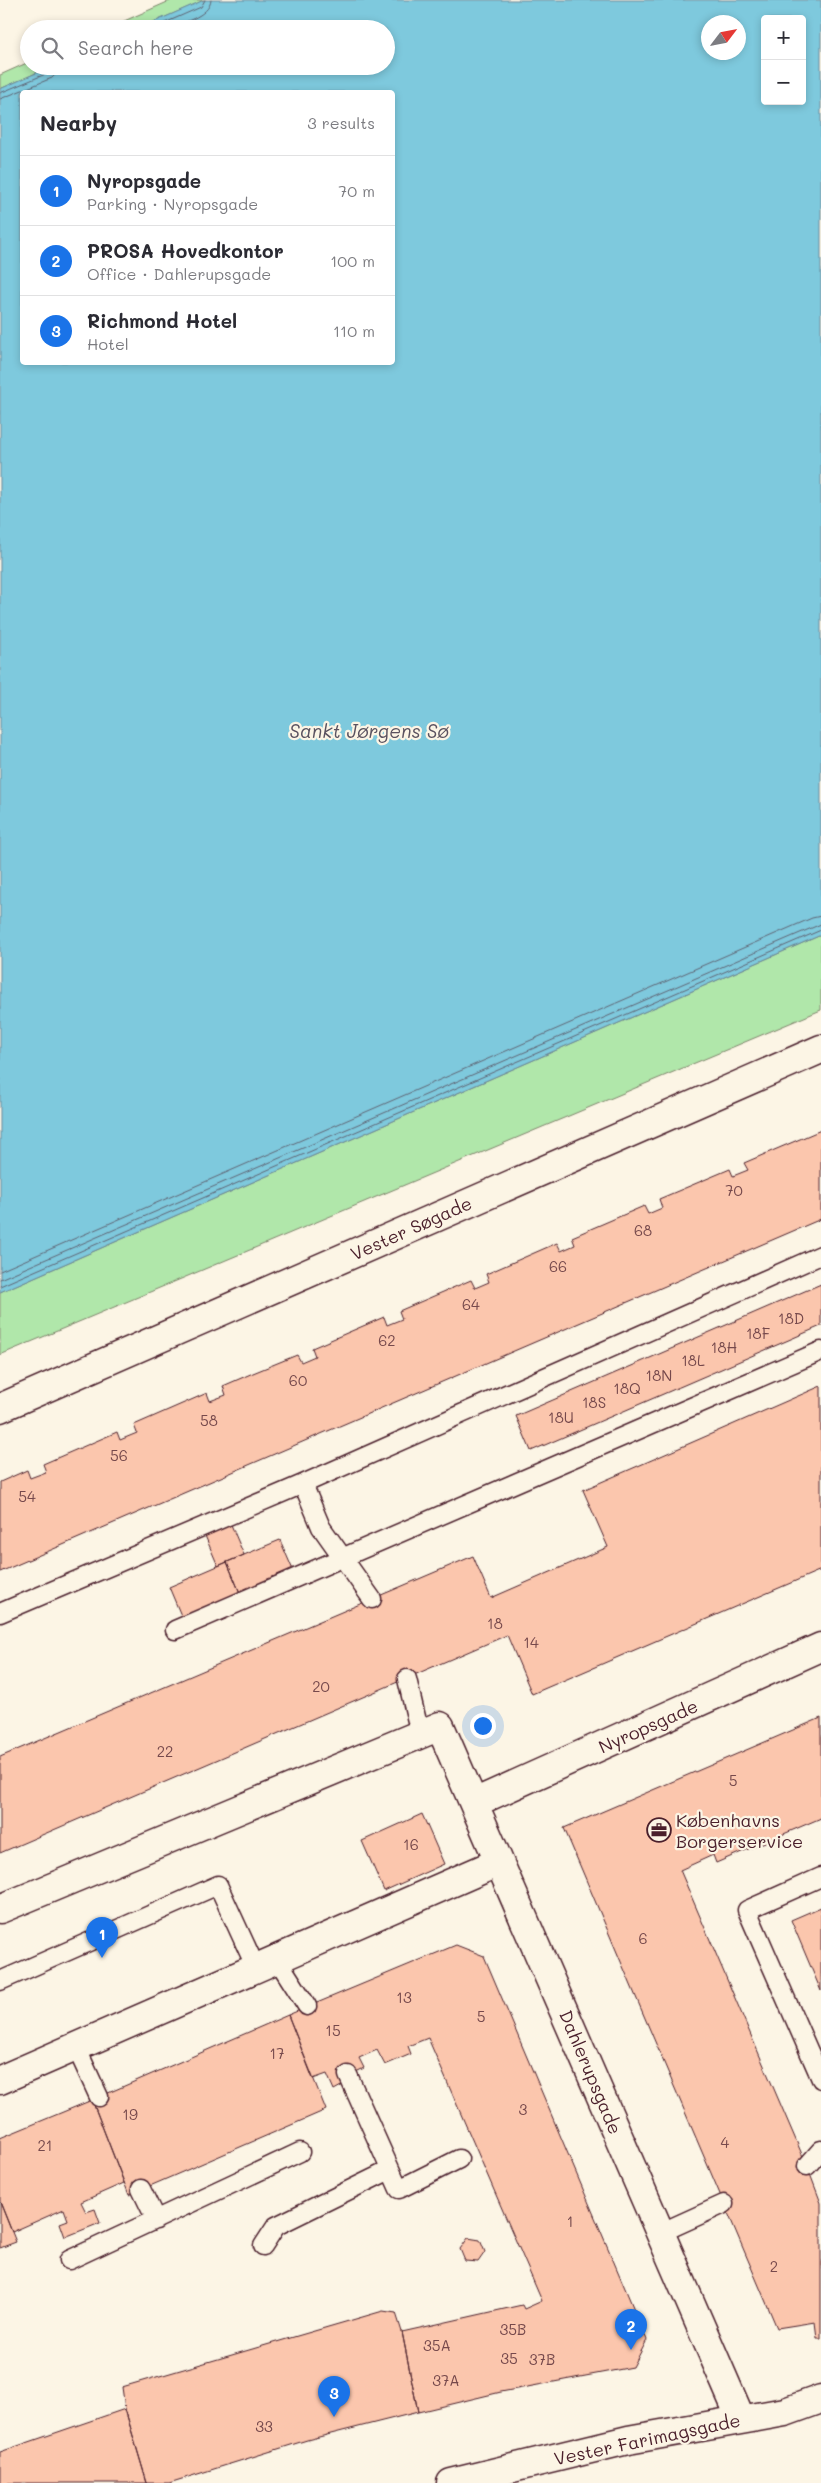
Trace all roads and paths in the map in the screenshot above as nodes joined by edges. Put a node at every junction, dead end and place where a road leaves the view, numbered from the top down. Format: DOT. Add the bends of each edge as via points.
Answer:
graph roads {
  1 [pos="821,1049"];
  2 [pos="821,1256"];
  3 [pos="821,1351"];
  4 [pos="0,1408"];
  5 [pos="303,1484"];
  6 [pos="344,1557"];
  7 [pos="372,1599"];
  8 [pos="0,1613"];
  9 [pos="175,1630"];
  10 [pos="821,1647"];
  11 [pos="407,1679"];
  12 [pos="430,1730"];
  13 [pos="474,1804"];
  14 [pos="499,1862"];
  15 [pos="821,1877"];
  16 [pos="0,1909"];
  17 [pos="266,1963"];
  18 [pos="0,1981"];
  19 [pos="307,2006"];
  20 [pos="76,2046"];
  21 [pos="348,2075"];
  22 [pos="821,2079"];
  23 [pos="0,2080"];
  24 [pos="99,2097"];
  25 [pos="821,2150"];
  26 [pos="300,2152"];
  27 [pos="459,2159"];
  28 [pos="807,2166"];
  29 [pos="390,2170"];
  30 [pos="141,2189"];
  31 [pos="724,2204"];
  32 [pos="156,2220"];
  33 [pos="660,2233"];
  34 [pos="262,2246"];
  35 [pos="69,2260"];
  36 [pos="821,2399"];
  37 [pos="785,2412"];
  38 [pos="741,2419"];
  39 [pos="821,2422"];
  40 [pos="451,2483"];
  1 -- 4 [label="street, Vester Søgade"];
  2 -- 5 [label="lane"];
  3 -- 6 [label="lane"];
  5 -- 6 [label="lane" via="321,1527"];
  5 -- 8 [label="lane"];
  6 -- 7 [label="lane"];
  6 -- 9 [label="lane"];
  10 -- 13 [label="street, Nyropsgade"];
  11 -- 12 [label="lane"];
  12 -- 13 [label="street, Dahlerupsgade"];
  12 -- 16 [label="street"];
  13 -- 14 [label="street, Dahlerupsgade"];
  14 -- 17 [label="street"];
  14 -- 33 [label="street, Dahlerupsgade"];
  15 -- 22 [label="lane" via="747,1910"];
  17 -- 18 [label="lane" via="218,1886"];
  17 -- 19 [label="lane"];
  17 -- 20 [label="street"];
  20 -- 23 [label="street"];
  20 -- 24 [label="lane"];
  21 -- 29 [label="lane"];
  25 -- 28 [label="lane"];
  26 -- 32 [label="lane"];
  27 -- 29 [label="lane" via="399,2189"];
  29 -- 34 [label="lane" via="276,2226"];
  30 -- 32 [label="lane"];
  31 -- 33 [label="lane"];
  32 -- 35 [label="lane"];
  33 -- 38 [label="street, Dahlerupsgade"];
  36 -- 37 [label="street, Vester Farimagsgade"];
  37 -- 38 [label="street, Vester Farimagsgade"];
  37 -- 39 [label="street, Vester Farimagsgade"];
  38 -- 40 [label="street, Vester Farimagsgade" via="594,2448"];
}
